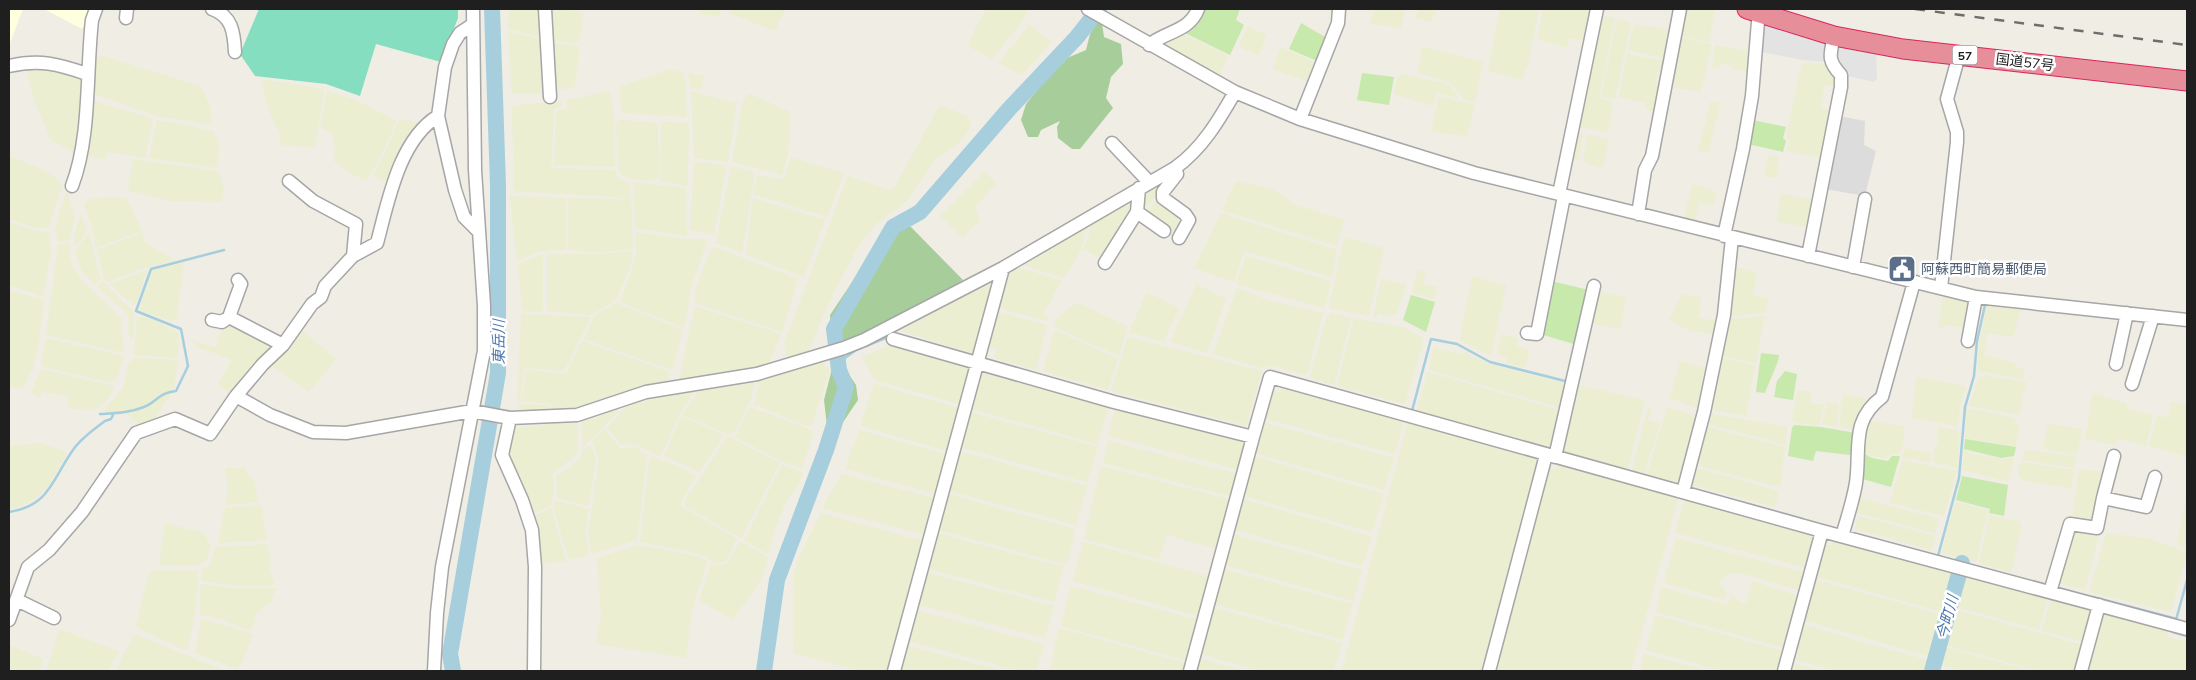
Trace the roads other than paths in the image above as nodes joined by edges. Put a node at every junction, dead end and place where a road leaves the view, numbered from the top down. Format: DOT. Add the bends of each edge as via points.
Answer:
graph roads {
  1 [pos="96,9"];
  2 [pos="212,9"];
  3 [pos="472,9"];
  4 [pos="545,9"];
  5 [pos="1088,9"];
  6 [pos="1198,9"];
  7 [pos="1339,9"];
  8 [pos="1597,9"];
  9 [pos="1680,9"];
  10 [pos="1755,10"];
  11 [pos="472,25"];
  12 [pos="1834,36"];
  13 [pos="1149,45"];
  14 [pos="235,52"];
  15 [pos="1959,55"];
  16 [pos="9,66"];
  17 [pos="87,74"];
  18 [pos="2187,81"];
  19 [pos="1235,92"];
  20 [pos="550,97"];
  21 [pos="438,116"];
  22 [pos="1300,119"];
  23 [pos="1112,143"];
  24 [pos="1175,168"];
  25 [pos="289,181"];
  26 [pos="1144,185"];
  27 [pos="72,186"];
  28 [pos="1562,195"];
  29 [pos="1865,199"];
  30 [pos="1137,212"];
  31 [pos="1638,214"];
  32 [pos="477,230"];
  33 [pos="1164,231"];
  34 [pos="1728,237"];
  35 [pos="1179,238"];
  36 [pos="353,256"];
  37 [pos="1808,256"];
  38 [pos="1104,263"];
  39 [pos="1853,267"];
  40 [pos="1003,268"];
  41 [pos="238,280"];
  42 [pos="1914,282"];
  43 [pos="1594,286"];
  44 [pos="1941,288"];
  45 [pos="1976,297"];
  46 [pos="2127,313"];
  47 [pos="2153,316"];
  48 [pos="229,318"];
  49 [pos="212,320"];
  50 [pos="2187,320"];
  51 [pos="1527,333"];
  52 [pos="893,339"];
  53 [pos="1968,341"];
  54 [pos="283,345"];
  55 [pos="978,364"];
  56 [pos="2116,364"];
  57 [pos="2132,384"];
  58 [pos="236,396"];
  59 [pos="472,411"];
  60 [pos="510,418"];
  61 [pos="1253,437"];
  62 [pos="1551,456"];
  63 [pos="2114,456"];
  64 [pos="2154,477"];
  65 [pos="1683,492"];
  66 [pos="2103,498"];
  67 [pos="1822,531"];
  68 [pos="1842,536"];
  69 [pos="2050,592"];
  70 [pos="18,600"];
  71 [pos="2099,605"];
  72 [pos="54,618"];
  73 [pos="9,620"];
  74 [pos="2187,629"];
  75 [pos="434,671"];
  76 [pos="534,671"];
  77 [pos="894,671"];
  78 [pos="1190,671"];
  79 [pos="1490,671"];
  80 [pos="1784,671"];
  81 [pos="2081,671"];
  1 -- 17 [label="street"];
  2 -- 14 [label="street" via="230,21 234,30"];
  3 -- 11 [label="street"];
  4 -- 20 [label="street"];
  5 -- 13 [label="street"];
  6 -- 13 [label="street" via="1189,24"];
  7 -- 22 [label="street" via="1338,23"];
  8 -- 28 [label="street"];
  9 -- 31 [label="street"];
  10 -- 12 [label="highway, 国道57号 / 57"];
  10 -- 34 [label="street" via="1752,96"];
  11 -- 21 [label="street" via="460,34 454,44 446,67"];
  11 -- 32 [label="street"];
  12 -- 15 [label="highway, 国道57号 / 57"];
  12 -- 37 [label="street" via="1830,58 1841,75 1841,87"];
  13 -- 19 [label="street"];
  15 -- 18 [label="highway, 国道57号 / 57"];
  15 -- 44 [label="street" via="1947,99 1957,142"];
  16 -- 17 [label="street" via="36,61"];
  17 -- 27 [label="street" via="88,96 80,157"];
  19 -- 22 [label="street"];
  19 -- 24 [label="street" via="1199,146"];
  21 -- 32 [label="street" via="445,154 464,217"];
  21 -- 36 [label="street" via="418,133 393,184 378,243"];
  22 -- 28 [label="street" via="1474,173"];
  23 -- 26 [label="street"];
  24 -- 26 [label="street"];
  24 -- 35 [label="street" via="1177,174 1163,192 1163,198 1189,220"];
  25 -- 36 [label="street" via="313,201 356,224"];
  26 -- 30 [label="street"];
  26 -- 40 [label="street"];
  28 -- 31 [label="street"];
  28 -- 51 [label="street" via="1537,334"];
  29 -- 39 [label="street"];
  30 -- 33 [label="street"];
  30 -- 38 [label="street"];
  31 -- 34 [label="street"];
  32 -- 59 [label="street" via="484,306 484,352"];
  34 -- 37 [label="street"];
  34 -- 65 [label="street" via="1724,315"];
  36 -- 54 [label="street" via="325,286 321,297 312,304"];
  37 -- 39 [label="street"];
  39 -- 42 [label="street"];
  40 -- 55 [label="street"];
  40 -- 60 [label="street" via="864,340 834,351 740,378 646,392 577,415"];
  41 -- 48 [label="street" via="241,284"];
  42 -- 44 [label="street"];
  42 -- 68 [label="street" via="1882,397 1868,407 1862,422 1856,483"];
  43 -- 62 [label="street"];
  44 -- 45 [label="street"];
  45 -- 46 [label="street"];
  45 -- 53 [label="street"];
  46 -- 47 [label="street"];
  46 -- 56 [label="street"];
  47 -- 50 [label="street"];
  47 -- 57 [label="street"];
  48 -- 49 [label="street" via="222,322"];
  48 -- 54 [label="street"];
  52 -- 55 [label="street"];
  54 -- 58 [label="street"];
  55 -- 61 [label="street"];
  55 -- 77 [label="street"];
  58 -- 59 [label="street" via="270,415 313,432 346,433"];
  58 -- 70 [label="street" via="210,434 175,419 136,433 82,512 49,550 28,567"];
  59 -- 60 [label="street"];
  59 -- 75 [label="street" via="442,567 436,612"];
  60 -- 76 [label="street" via="502,455 532,530"];
  61 -- 62 [label="street" via="1270,377"];
  61 -- 78 [label="street"];
  62 -- 65 [label="street"];
  62 -- 79 [label="street"];
  63 -- 66 [label="street"];
  64 -- 66 [label="street" via="2146,507"];
  65 -- 67 [label="street"];
  66 -- 69 [label="street" via="2097,528 2070,524"];
  67 -- 68 [label="street"];
  67 -- 80 [label="street"];
  68 -- 69 [label="street"];
  69 -- 71 [label="street"];
  70 -- 72 [label="street"];
  70 -- 73 [label="street"];
  71 -- 74 [label="street"];
  71 -- 81 [label="street"];
}
